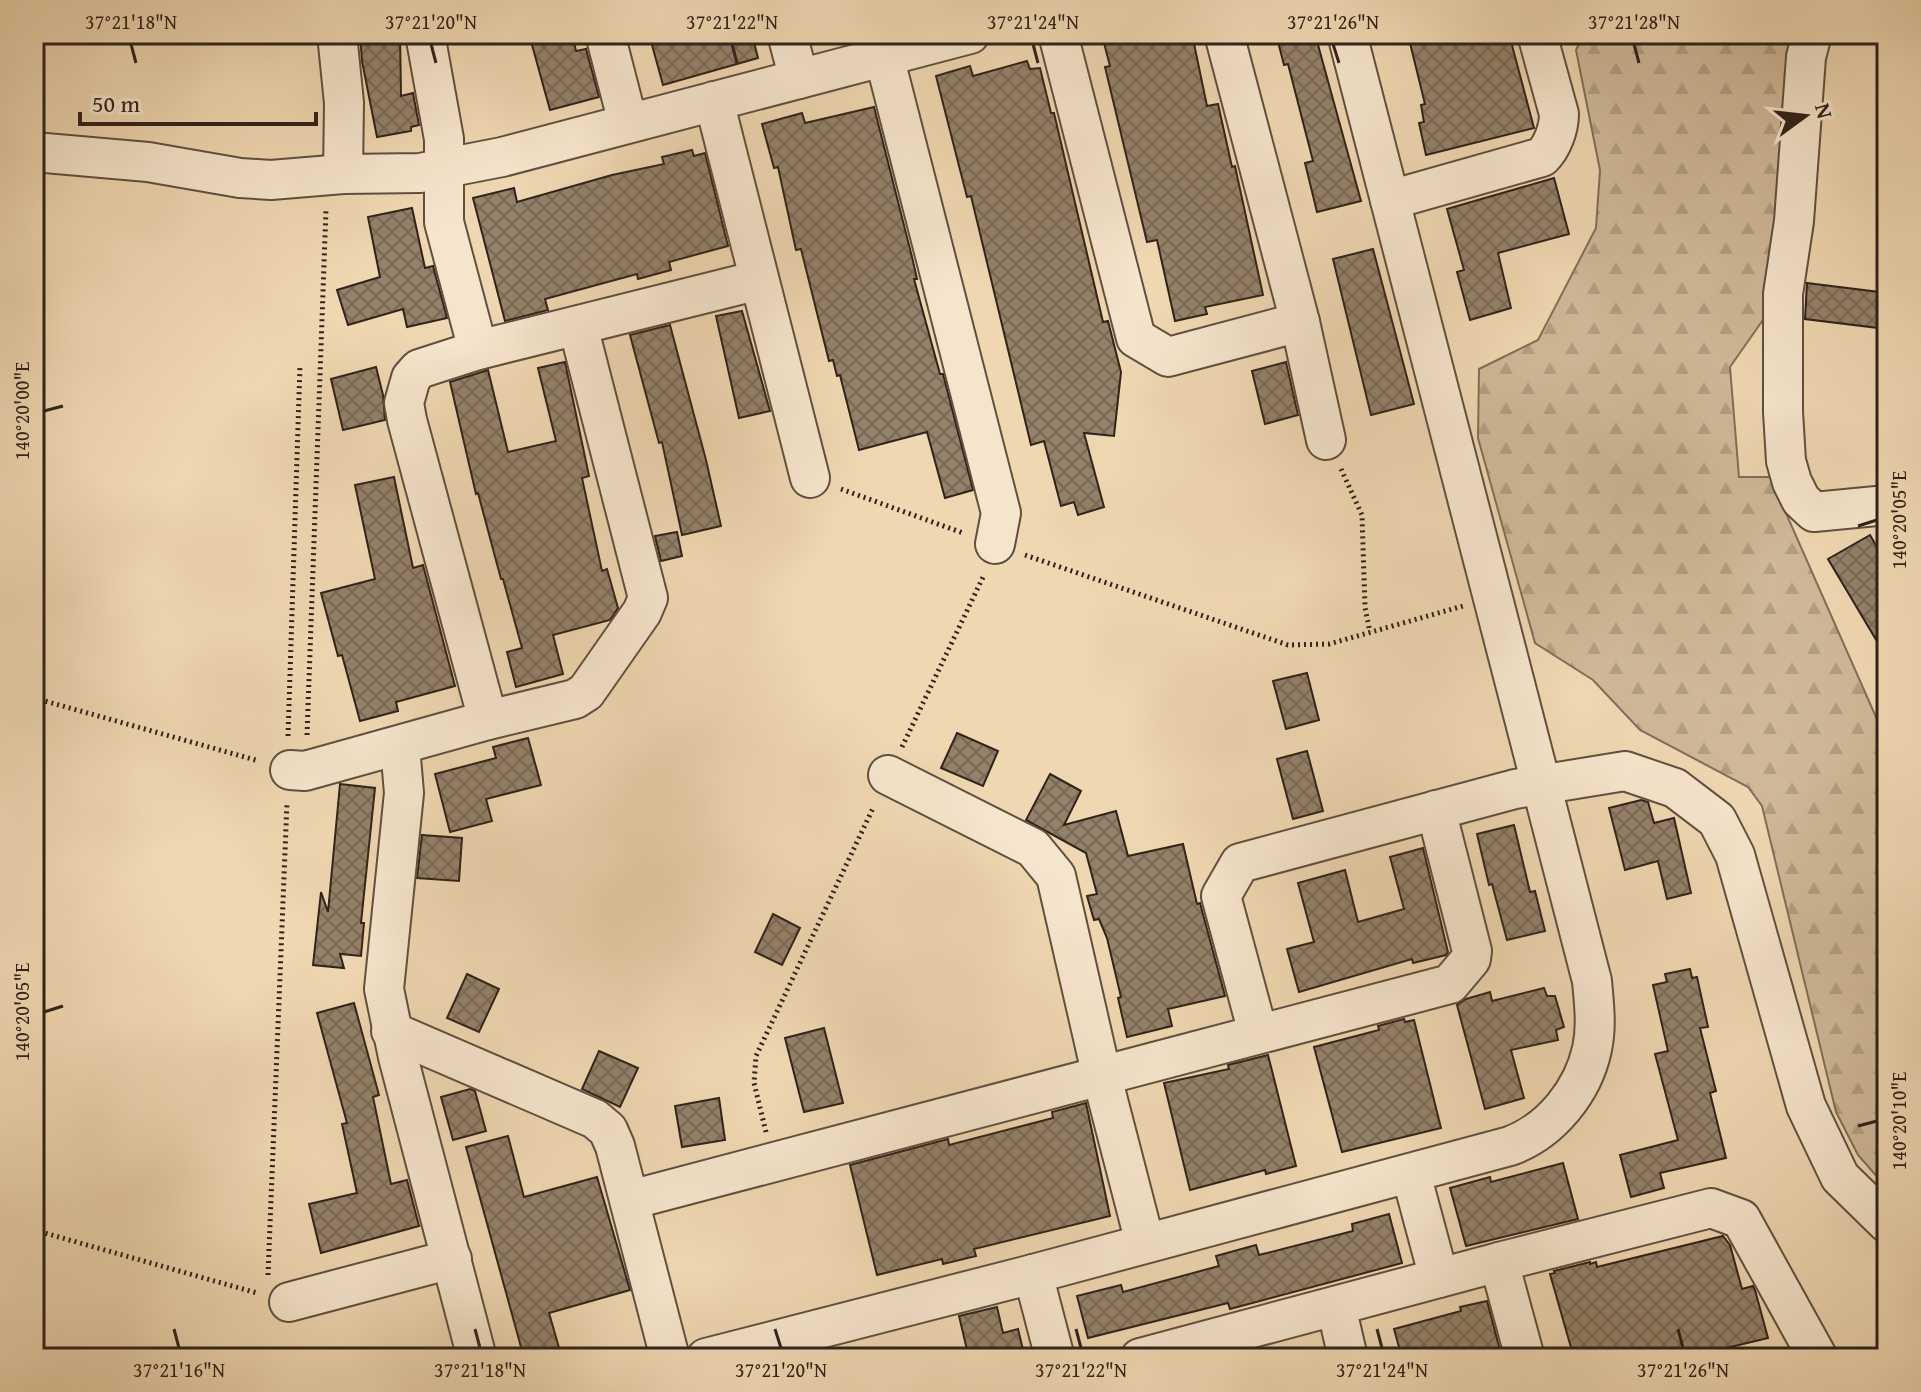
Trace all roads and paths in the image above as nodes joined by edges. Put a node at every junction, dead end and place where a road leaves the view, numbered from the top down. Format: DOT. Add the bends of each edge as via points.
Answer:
graph roads {
  1 [pos="337,34"];
  2 [pos="425,34"];
  3 [pos="605,34"];
  4 [pos="787,34"];
  5 [pos="969,34"];
  6 [pos="1058,34"];
  7 [pos="1224,34"];
  8 [pos="1347,34"];
  9 [pos="1537,34"];
  10 [pos="1812,34"];
  11 [pos="884,56"];
  12 [pos="799,79"];
  13 [pos="714,101"];
  14 [pos="628,123"];
  15 [pos="34,152"];
  16 [pos="446,168"];
  17 [pos="335,175"];
  18 [pos="1390,200"];
  19 [pos="759,280"];
  20 [pos="1300,322"];
  21 [pos="578,326"];
  22 [pos="478,350"];
  23 [pos="300,365"];
  24 [pos="1326,440"];
  25 [pos="810,478"];
  26 [pos="1887,505"];
  27 [pos="995,544"];
  28 [pos="1493,598"];
  29 [pos="1370,632"];
  30 [pos="34,698"];
  31 [pos="488,720"];
  32 [pos="400,746"];
  33 [pos="294,770"];
  34 [pos="888,775"];
  35 [pos="1540,783"];
  36 [pos="1436,810"];
  37 [pos="391,1031"];
  38 [pos="1258,1033"];
  39 [pos="1102,1077"];
  40 [pos="773,1162"];
  41 [pos="1411,1174"];
  42 [pos="630,1200"];
  43 [pos="1887,1223"];
  44 [pos="37,1231"];
  45 [pos="34,1242"];
  46 [pos="1145,1243"];
  47 [pos="452,1259"];
  48 [pos="1499,1262"];
  49 [pos="1033,1274"];
  50 [pos="1439,1278"];
  51 [pos="278,1299"];
  52 [pos="1336,1306"];
  53 [pos="804,1345"];
  54 [pos="477,1358"];
  55 [pos="670,1358"];
  56 [pos="706,1358"];
  57 [pos="1055,1358"];
  58 [pos="1140,1358"];
  59 [pos="1348,1358"];
  60 [pos="1525,1358"];
  61 [pos="1818,1358"];
  1 -- 17 [label="street" via="344,103"];
  2 -- 16 [label="street"];
  3 -- 14 [label="street"];
  4 -- 12 [label="street"];
  5 -- 11 [label="street"];
  6 -- 20 [label="street" via="1136,338 1168,357"];
  7 -- 20 [label="street"];
  8 -- 18 [label="street"];
  9 -- 18 [label="street" via="1559,114 1546,154"];
  10 -- 26 [label="street" via="1783,294 1786,461 1801,500 1814,512"];
  11 -- 12 [label="street"];
  11 -- 27 [label="street" via="1001,513"];
  12 -- 13 [label="street"];
  13 -- 14 [label="street"];
  13 -- 19 [label="street"];
  14 -- 16 [label="street"];
  15 -- 17 [label="street" via="148,162 240,178"];
  16 -- 17 [label="street"];
  16 -- 22 [label="street" via="444,222"];
  17 -- 33 [label="path"];
  18 -- 28 [label="street"];
  19 -- 21 [label="street"];
  19 -- 25 [label="street"];
  20 -- 24 [label="street"];
  21 -- 22 [label="street"];
  21 -- 31 [label="street" via="647,605 586,692"];
  22 -- 31 [label="street" via="419,369 404,403"];
  23 -- 33 [label="path"];
  24 -- 29 [label="path" via="1362,515"];
  25 -- 27 [label="path"];
  27 -- 29 [label="path" via="1288,645 1329,644"];
  27 -- 34 [label="path"];
  28 -- 29 [label="path"];
  28 -- 35 [label="street"];
  30 -- 33 [label="path"];
  31 -- 32 [label="street"];
  32 -- 33 [label="street"];
  32 -- 37 [label="street" via="404,793 384,989"];
  33 -- 51 [label="path"];
  34 -- 39 [label="street" via="1033,848 1052,870"];
  34 -- 40 [label="path" via="756,1056 754,1083"];
  35 -- 36 [label="street"];
  35 -- 41 [label="street" via="1592,981 1596,1012 1589,1061 1571,1098 1530,1137"];
  35 -- 43 [label="street" via="1625,771 1675,788 1717,820 1735,855 1806,1106 1840,1177"];
  36 -- 38 [label="street" via="1240,863 1221,896"];
  36 -- 38 [label="street" via="1471,959 1450,984"];
  37 -- 42 [label="street" via="602,1123 615,1146"];
  37 -- 47 [label="street"];
  38 -- 39 [label="street"];
  39 -- 40 [label="street"];
  39 -- 46 [label="street"];
  40 -- 42 [label="street"];
  41 -- 46 [label="street"];
  41 -- 50 [label="street"];
  42 -- 55 [label="street"];
  44 -- 45 [label="path"];
  44 -- 51 [label="path"];
  46 -- 49 [label="street"];
  47 -- 51 [label="street"];
  47 -- 54 [label="street"];
  48 -- 50 [label="street"];
  48 -- 60 [label="street"];
  48 -- 61 [label="street" via="1711,1208 1741,1219"];
  49 -- 53 [label="street"];
  49 -- 57 [label="street"];
  50 -- 52 [label="street"];
  52 -- 58 [label="street"];
  52 -- 59 [label="street"];
  53 -- 56 [label="street"];
}
